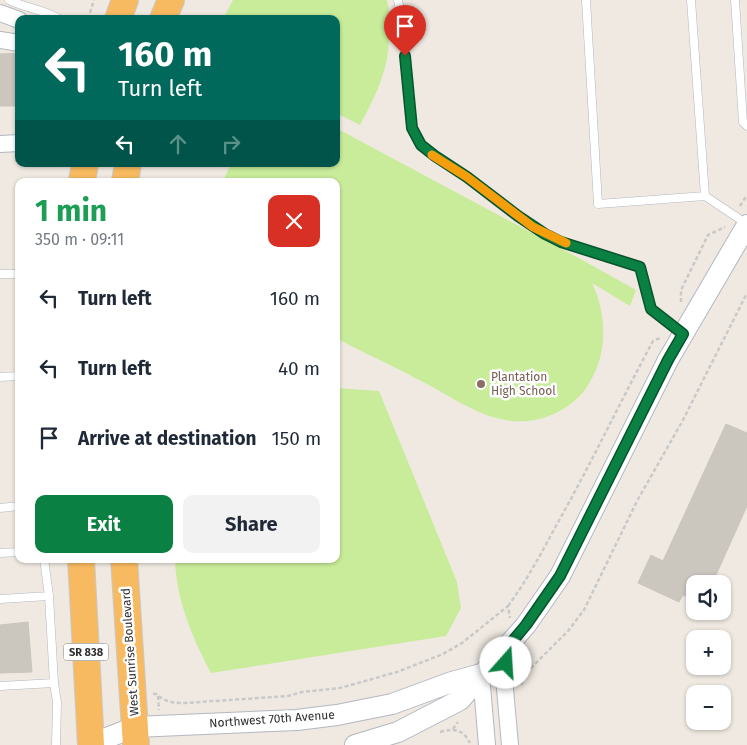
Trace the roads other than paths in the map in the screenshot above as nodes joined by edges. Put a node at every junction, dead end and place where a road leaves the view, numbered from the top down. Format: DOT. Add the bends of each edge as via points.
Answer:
graph roads {
  1 [pos="9,0"];
  2 [pos="125,0"];
  3 [pos="171,0"];
  4 [pos="398,0"];
  5 [pos="586,0"];
  6 [pos="691,0"];
  7 [pos="735,0"];
  8 [pos="0,13"];
  9 [pos="53,15"];
  10 [pos="119,15"];
  11 [pos="165,15"];
  12 [pos="15,19"];
  13 [pos="0,40"];
  14 [pos="15,42"];
  15 [pos="747,126"];
  16 [pos="15,143"];
  17 [pos="0,144"];
  18 [pos="705,196"];
  19 [pos="742,221"];
  20 [pos="0,274"];
  21 [pos="15,274"];
  22 [pos="678,330"];
  23 [pos="15,376"];
  24 [pos="0,377"];
  25 [pos="15,506"];
  26 [pos="0,508"];
  27 [pos="15,552"];
  28 [pos="0,553"];
  29 [pos="45,563"];
  30 [pos="81,563"];
  31 [pos="124,563"];
  32 [pos="49,596"];
  33 [pos="0,599"];
  34 [pos="511,644"];
  35 [pos="481,674"];
  36 [pos="54,683"];
  37 [pos="0,686"];
  38 [pos="136,736"];
  39 [pos="56,745"];
  40 [pos="77,745"];
  41 [pos="91,745"];
  42 [pos="355,745"];
  43 [pos="487,745"];
  44 [pos="510,745"];
  1 -- 9 [label="lane"];
  2 -- 10 [label="highway"];
  3 -- 11 [label="highway"];
  4 -- 22 [label="lane" via="412,128 421,145 545,234 640,267 651,309"];
  5 -- 18 [label="lane" via="598,204"];
  6 -- 18 [label="lane"];
  7 -- 15 [label="lane" via="743,122"];
  8 -- 12 [label="street"];
  13 -- 14 [label="street"];
  16 -- 17 [label="street"];
  18 -- 19 [label="lane"];
  19 -- 22 [label="street, Northwest 70th Avenue"];
  20 -- 21 [label="lane"];
  22 -- 34 [label="street, Northwest 70th Avenue" via="668,360 560,576"];
  23 -- 24 [label="lane"];
  25 -- 26 [label="lane"];
  27 -- 28 [label="lane"];
  29 -- 32 [label="lane"];
  30 -- 41 [label="highway, SR 838"];
  31 -- 38 [label="highway, West Sunrise Boulevard"];
  32 -- 33 [label="lane"];
  32 -- 36 [label="lane"];
  34 -- 35 [label="street, Northwest 70th Avenue"];
  34 -- 44 [label="street" via="504,678"];
  35 -- 38 [label="street, Northwest 70th Avenue" via="392,704 337,715"];
  35 -- 42 [label="street, Northwest 70th Avenue" via="460,700 398,732"];
  35 -- 43 [label="street"];
  36 -- 37 [label="lane"];
  36 -- 39 [label="lane"];
  38 -- 41 [label="street, Northwest 70th Avenue"];
  40 -- 41 [label="street, Northwest 70th Avenue"];
}
